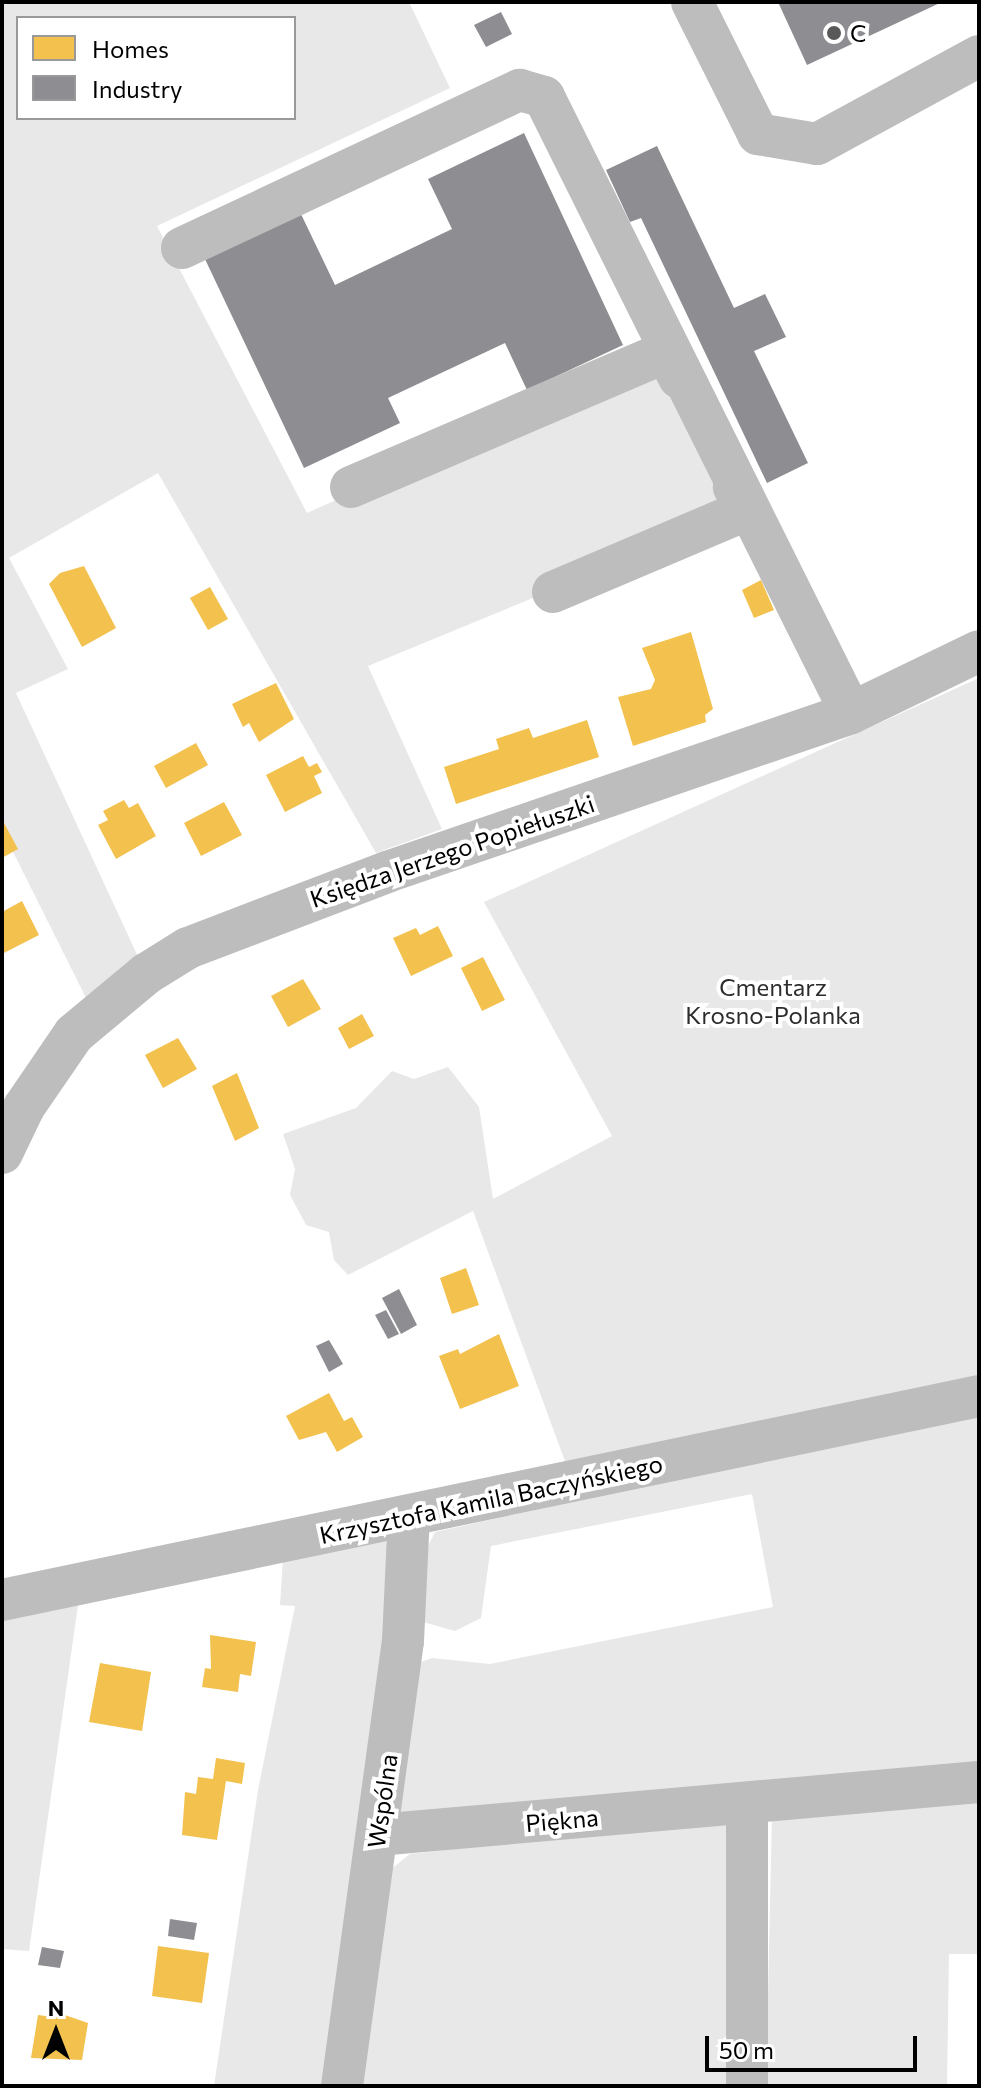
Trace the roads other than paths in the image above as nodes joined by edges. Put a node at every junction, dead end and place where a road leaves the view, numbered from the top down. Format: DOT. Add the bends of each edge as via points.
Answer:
graph roads {
  1 [pos="692,2"];
  2 [pos="979,56"];
  3 [pos="182,248"];
  4 [pos="351,487"];
  5 [pos="746,510"];
  6 [pos="553,592"];
  7 [pos="979,651"];
  8 [pos="851,713"];
  9 [pos="2,1153"];
  10 [pos="979,1396"];
  11 [pos="409,1516"];
  12 [pos="2,1572"];
  13 [pos="44,1591"];
  14 [pos="2,1600"];
  15 [pos="979,1782"];
  16 [pos="747,1805"];
  17 [pos="377,1835"];
  18 [pos="342,2086"];
  19 [pos="747,2086"];
  1 -- 2 [label="street" via="758,134 817,144"];
  3 -- 5 [label="street" via="520,90 544,97"];
  4 -- 5 [label="street" via="666,352"];
  5 -- 6 [label="street"];
  5 -- 8 [label="street"];
  7 -- 8 [label="street, Księdza Jerzego Popiełuszki"];
  8 -- 9 [label="street, Księdza Jerzego Popiełuszki" via="387,872 188,948 146,974 74,1034 24,1107"];
  10 -- 11 [label="street, Krzysztofa Kamila Baczyńskiego"];
  11 -- 13 [label="street, Krzysztofa Kamila Baczyńskiego"];
  11 -- 17 [label="street, Wspólna" via="403,1641"];
  12 -- 13 [label="street"];
  13 -- 14 [label="street, Krzysztofa Kamila Baczyńskiego"];
  15 -- 16 [label="street, Piękna"];
  16 -- 17 [label="street, Piękna"];
  16 -- 19 [label="street"];
  17 -- 18 [label="street, Wspólna"];
}
